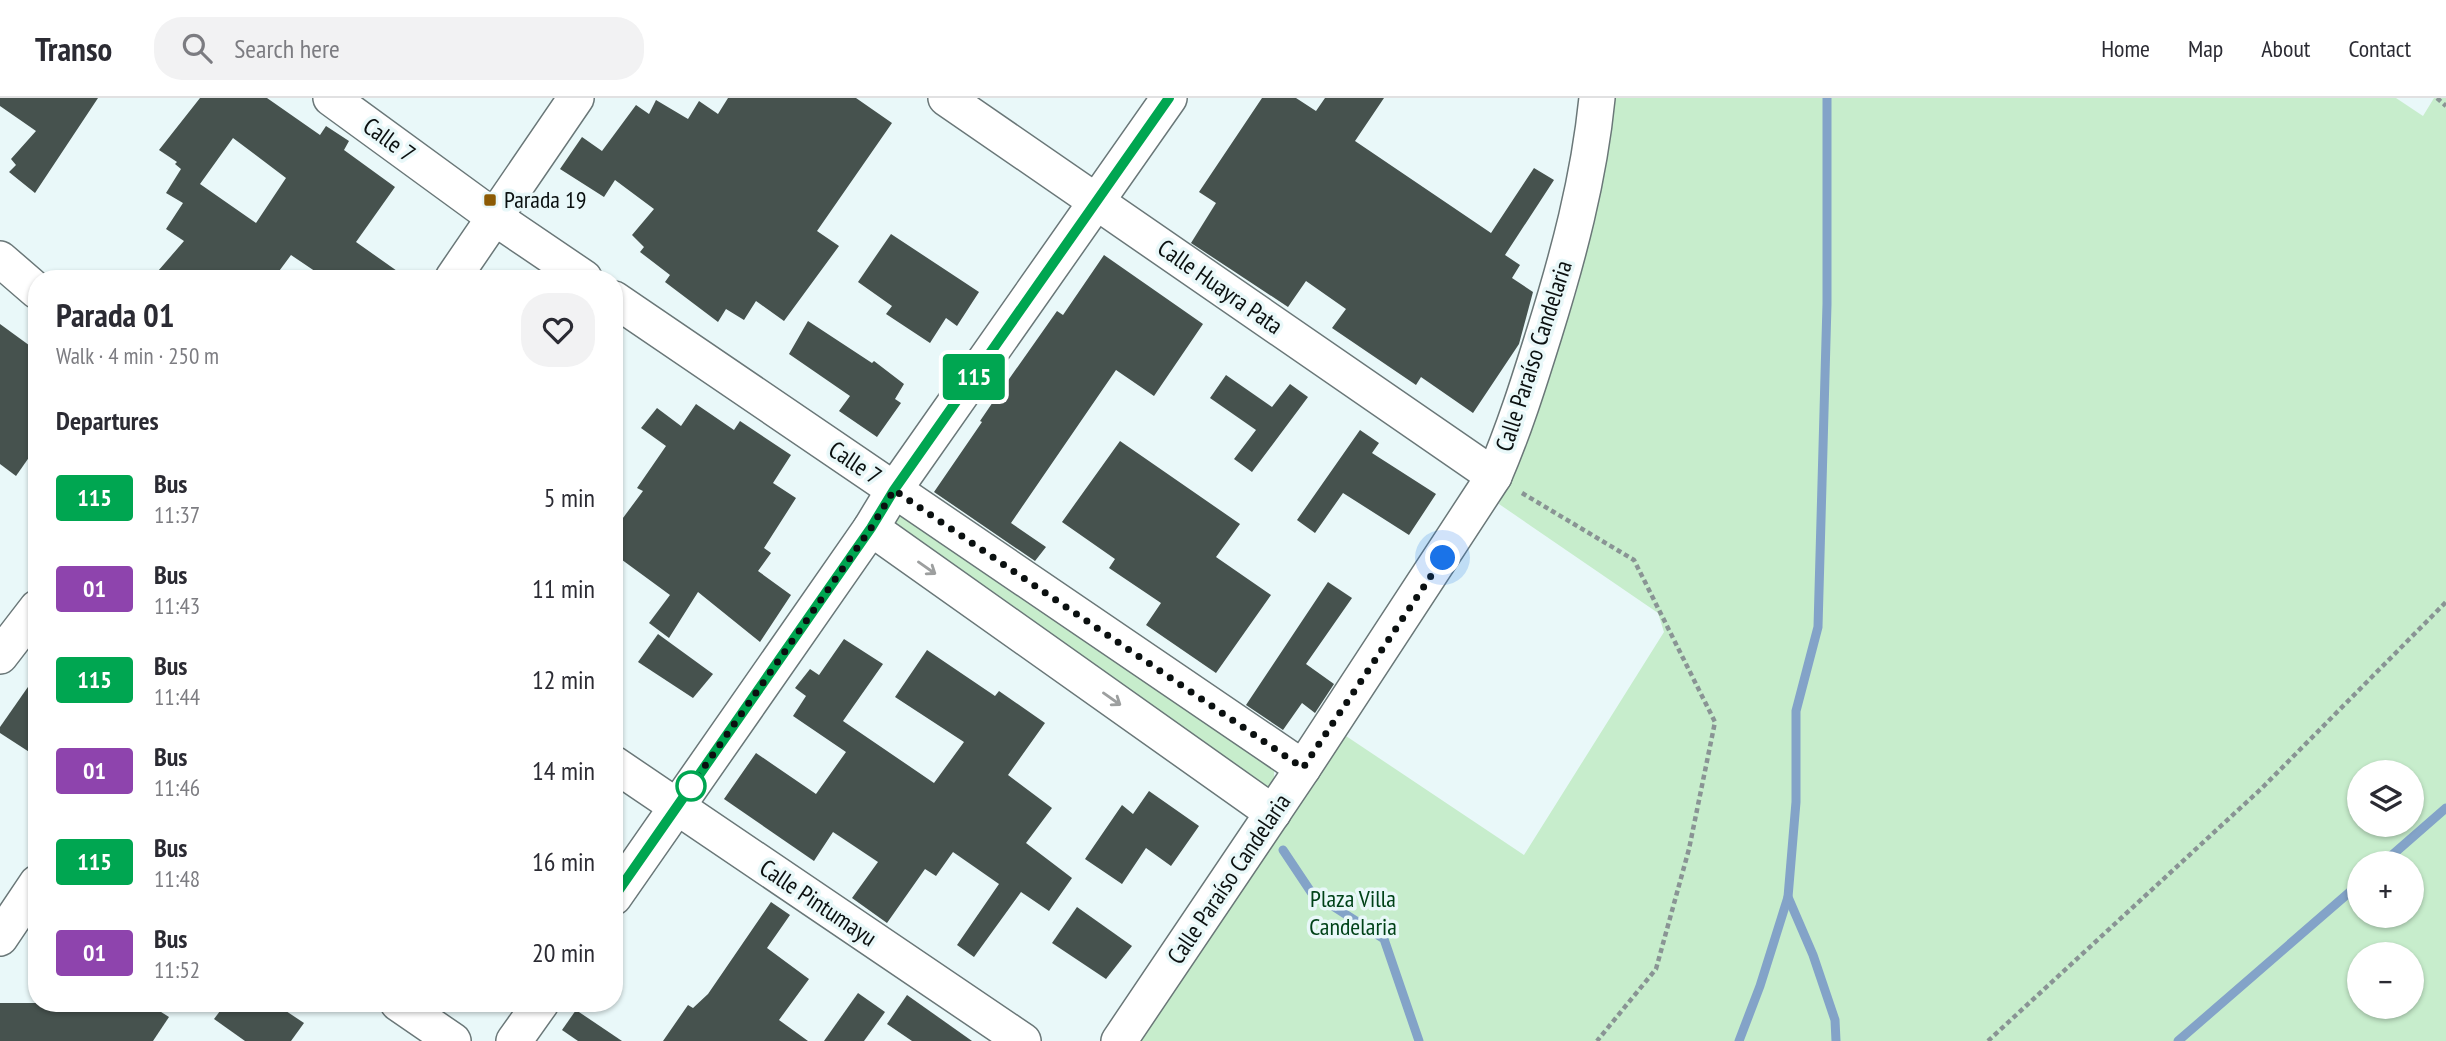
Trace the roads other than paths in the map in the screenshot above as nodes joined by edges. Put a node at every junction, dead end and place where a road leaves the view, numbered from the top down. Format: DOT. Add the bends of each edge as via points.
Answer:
graph roads {
  1 [pos="331,98"];
  2 [pos="576,98"];
  3 [pos="946,98"];
  4 [pos="1169,98"];
  5 [pos="1593,100"];
  6 [pos="1097,202"];
  7 [pos="494,217"];
  8 [pos="0,259"];
  9 [pos="458,270"];
  10 [pos="572,270"];
  11 [pos="28,283"];
  12 [pos="623,305"];
  13 [pos="1494,476"];
  14 [pos="894,490"];
  15 [pos="871,528"];
  16 [pos="28,620"];
  17 [pos="0,656"];
  18 [pos="1303,768"];
  19 [pos="623,770"];
  20 [pos="676,807"];
  21 [pos="1273,813"];
  22 [pos="623,884"];
  23 [pos="28,896"];
  24 [pos="0,937"];
  25 [pos="411,1012"];
  26 [pos="535,1012"];
  27 [pos="453,1041"];
  28 [pos="514,1041"];
  29 [pos="1023,1041"];
  30 [pos="1119,1041"];
  1 -- 7 [label="street, Calle 7"];
  2 -- 7 [label="street"];
  3 -- 6 [label="street, Calle Huayra Pata"];
  4 -- 6 [label="street"];
  5 -- 13 [label="street, Calle Paraíso Candelaria" via="1583,197 1515,428"];
  6 -- 13 [label="street, Calle Huayra Pata"];
  6 -- 14 [label="street"];
  7 -- 9 [label="street"];
  7 -- 10 [label="street, Calle 7"];
  8 -- 11 [label="street"];
  12 -- 14 [label="street, Calle 7"];
  13 -- 18 [label="street, Calle Paraíso Candelaria"];
  14 -- 15 [label="street"];
  14 -- 18 [label="street, Calle 7"];
  15 -- 20 [label="street"];
  15 -- 21 [label="street, one-way"];
  16 -- 17 [label="street"];
  18 -- 21 [label="street, Calle Paraíso Candelaria"];
  19 -- 20 [label="street, Calle Pintumayu"];
  20 -- 22 [label="street"];
  20 -- 29 [label="street, Calle Pintumayu"];
  21 -- 30 [label="street, Calle Paraíso Candelaria"];
  23 -- 24 [label="street"];
  25 -- 27 [label="street"];
  26 -- 28 [label="street"];
}
